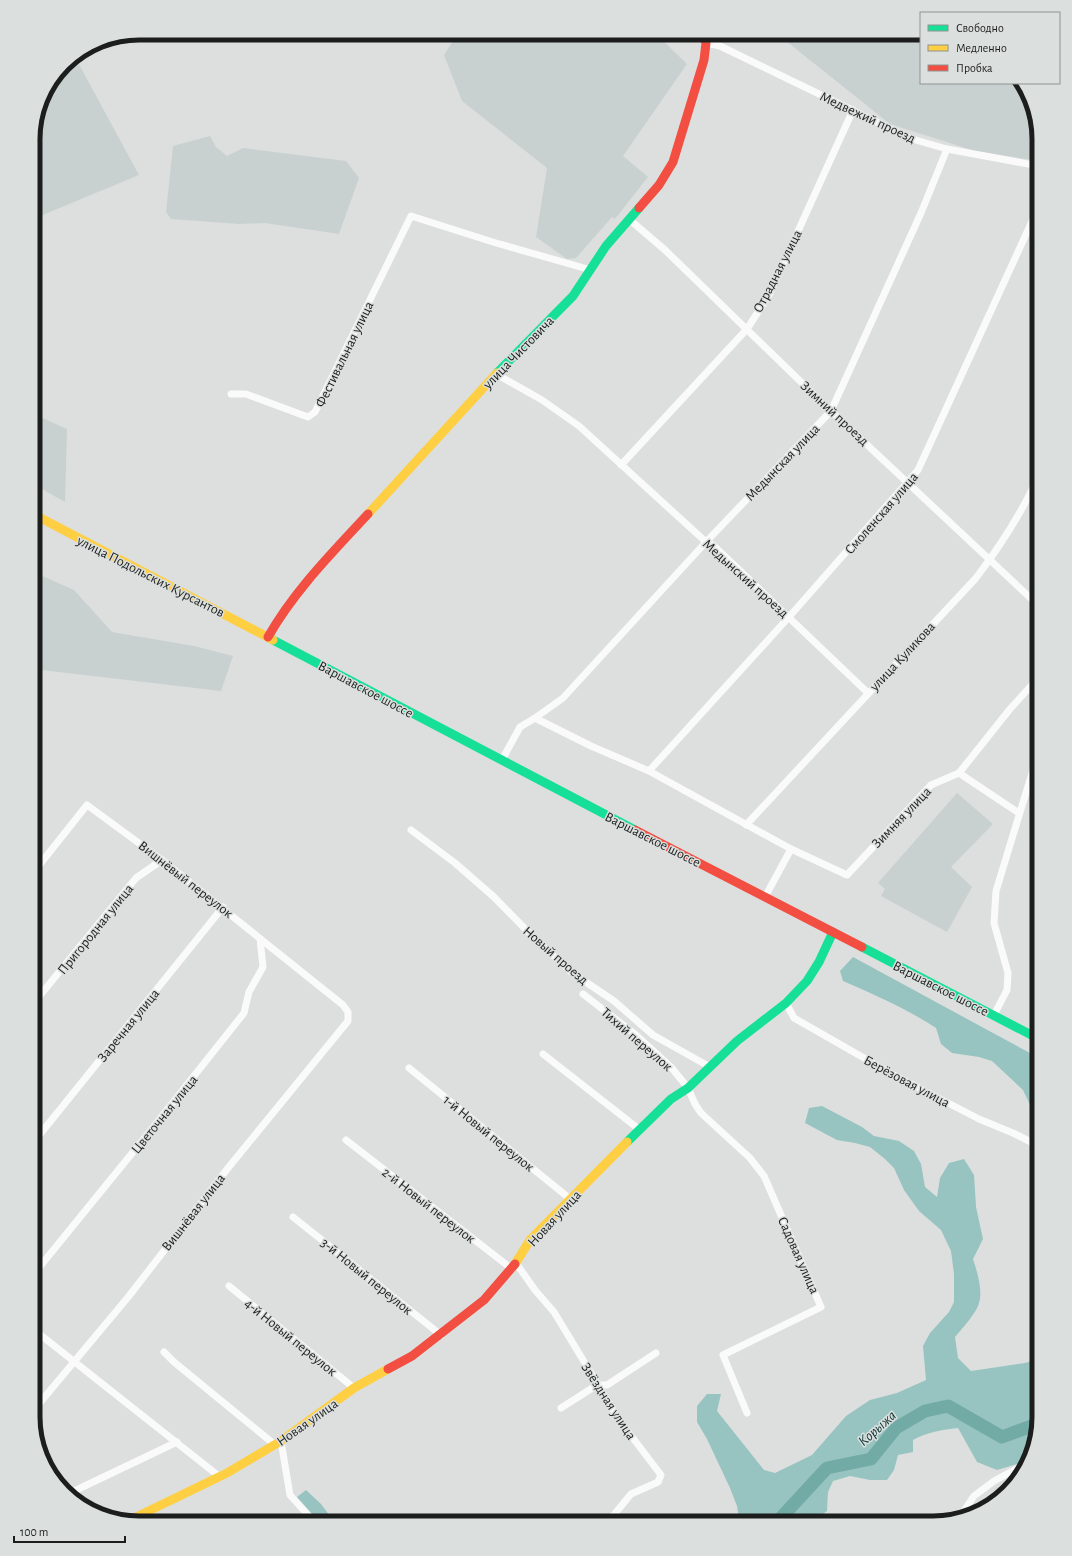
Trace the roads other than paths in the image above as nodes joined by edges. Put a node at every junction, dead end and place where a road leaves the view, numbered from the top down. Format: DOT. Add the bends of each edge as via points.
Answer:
graph roads {
  1 [pos="705,40"];
  2 [pos="706,43"];
  3 [pos="853,110"];
  4 [pos="947,150"];
  5 [pos="1032,165"];
  6 [pos="630,220"];
  7 [pos="1032,221"];
  8 [pos="591,270"];
  9 [pos="747,329"];
  10 [pos="496,374"];
  11 [pos="231,394"];
  12 [pos="831,411"];
  13 [pos="621,465"];
  14 [pos="908,482"];
  15 [pos="1032,491"];
  16 [pos="40,518"];
  17 [pos="706,542"];
  18 [pos="990,559"];
  19 [pos="1032,599"];
  20 [pos="789,617"];
  21 [pos="268,637"];
  22 [pos="1032,685"];
  23 [pos="868,693"];
  24 [pos="535,718"];
  25 [pos="502,760"];
  26 [pos="649,771"];
  27 [pos="1032,772"];
  28 [pos="959,773"];
  29 [pos="1019,813"];
  30 [pos="746,825"];
  31 [pos="411,830"];
  32 [pos="791,849"];
  33 [pos="162,860"];
  34 [pos="40,864"];
  35 [pos="766,897"];
  36 [pos="223,908"];
  37 [pos="833,932"];
  38 [pos="260,939"];
  39 [pos="583,994"];
  40 [pos="40,995"];
  41 [pos="786,1003"];
  42 [pos="348,1012"];
  43 [pos="994,1015"];
  44 [pos="1032,1035"];
  45 [pos="544,1054"];
  46 [pos="710,1067"];
  47 [pos="410,1068"];
  48 [pos="688,1088"];
  49 [pos="640,1130"];
  50 [pos="40,1134"];
  51 [pos="346,1140"];
  52 [pos="1032,1142"];
  53 [pos="569,1198"];
  54 [pos="293,1217"];
  55 [pos="40,1266"];
  56 [pos="514,1266"];
  57 [pos="229,1286"];
  58 [pos="40,1334"];
  59 [pos="441,1335"];
  60 [pos="164,1352"];
  61 [pos="656,1353"];
  62 [pos="75,1361"];
  63 [pos="598,1384"];
  64 [pos="354,1388"];
  65 [pos="40,1403"];
  66 [pos="561,1408"];
  67 [pos="747,1413"];
  68 [pos="177,1442"];
  69 [pos="278,1443"];
  70 [pos="1018,1468"];
  71 [pos="220,1477"];
  72 [pos="74,1491"];
  73 [pos="966,1510"];
  74 [pos="140,1516"];
  75 [pos="310,1516"];
  76 [pos="613,1516"];
  1 -- 2 [label="street, улица Чистовича"];
  2 -- 3 [label="street, Медвежий проезд" via="720,46"];
  2 -- 6 [label="street, улица Чистовича" via="704,60 672,162 659,186"];
  3 -- 4 [label="street, Медвежий проезд" via="912,139"];
  3 -- 9 [label="street, Отрадная улица" via="768,294"];
  4 -- 5 [label="street, Медвежий проезд"];
  4 -- 12 [label="street, Медынская улица"];
  6 -- 8 [label="street, улица Чистовича" via="606,246"];
  6 -- 9 [label="street, Зимний проезд"];
  7 -- 14 [label="street, Смоленская улица" via="918,470"];
  8 -- 10 [label="street, улица Чистовича" via="573,296"];
  8 -- 11 [label="street, Фестивальная улица" via="496,244 411,216 315,412 308,417 246,394"];
  9 -- 12 [label="street, Зимний проезд"];
  9 -- 13 [label="street, Отрадная улица"];
  10 -- 13 [label="street, Медынский проезд" via="542,400 579,426"];
  10 -- 21 [label="street, улица Чистовича" via="318,569 279,618"];
  12 -- 14 [label="street, Зимний проезд"];
  12 -- 17 [label="street, Медынская улица"];
  13 -- 17 [label="street, Медынский проезд"];
  14 -- 18 [label="street, Зимний проезд"];
  14 -- 20 [label="street, Смоленская улица"];
  15 -- 18 [label="street, улица Куликова"];
  16 -- 21 [label="street, улица Подольских Курсантов"];
  17 -- 20 [label="street, Медынский проезд" via="713,545"];
  17 -- 24 [label="street, Медынская улица" via="563,698"];
  18 -- 19 [label="street, Зимний проезд"];
  18 -- 23 [label="street, улица Куликова" via="976,578"];
  20 -- 23 [label="street, Медынский проезд"];
  20 -- 26 [label="street, Смоленская улица"];
  21 -- 25 [label="street, Варшавское шоссе"];
  22 -- 28 [label="street"];
  23 -- 30 [label="street, улица Куликова"];
  24 -- 25 [label="street, Медынская улица" via="520,727"];
  24 -- 26 [label="street"];
  25 -- 35 [label="street, Варшавское шоссе"];
  26 -- 30 [label="street"];
  27 -- 29 [label="street"];
  28 -- 29 [label="street"];
  28 -- 32 [label="street, Зимняя улица" via="931,784 847,875"];
  29 -- 43 [label="street" via="996,891 994,923 1008,973 1007,990"];
  30 -- 32 [label="street"];
  31 -- 46 [label="street, Новый проезд" via="456,863 571,972 614,1001 653,1035"];
  32 -- 35 [label="street"];
  33 -- 34 [label="street, Вишнёвый переулок" via="87,805"];
  33 -- 36 [label="street, Вишнёвый переулок"];
  33 -- 40 [label="street, Пригородная улица" via="136,878"];
  35 -- 37 [label="street, Варшавское шоссе"];
  36 -- 38 [label="street, Вишнёвый переулок"];
  36 -- 50 [label="street, Заречная улица"];
  37 -- 41 [label="street, Новая улица" via="807,981"];
  37 -- 43 [label="street, Варшавское шоссе"];
  38 -- 42 [label="street, Вишнёвый переулок" via="343,1005"];
  38 -- 55 [label="street, Цветочная улица" via="264,967 249,992 244,1012"];
  39 -- 48 [label="street, Тихий переулок" via="654,1050"];
  41 -- 46 [label="street, Новая улица" via="737,1041"];
  41 -- 52 [label="street, Берёзовая улица" via="794,1018 892,1074 979,1120"];
  42 -- 62 [label="street, Вишнёвая улица" via="348,1021"];
  43 -- 44 [label="street, Варшавское шоссе"];
  45 -- 49 [label="street"];
  46 -- 48 [label="street, Новая улица"];
  47 -- 53 [label="street, 1-й Новый переулок"];
  48 -- 49 [label="street, Новая улица" via="671,1100"];
  48 -- 67 [label="street, Садовая улица" via="704,1117 761,1171 821,1307 723,1355"];
  49 -- 53 [label="street, Новая улица"];
  51 -- 56 [label="street, 2-й Новый переулок"];
  53 -- 56 [label="street, Новая улица" via="530,1240"];
  54 -- 59 [label="street, 3-й Новый переулок"];
  56 -- 59 [label="street, Новая улица" via="484,1300"];
  56 -- 63 [label="street, Звёздная улица" via="554,1312"];
  57 -- 64 [label="street, 4-й Новый переулок"];
  58 -- 62 [label="street"];
  59 -- 64 [label="street, Новая улица" via="412,1356"];
  60 -- 69 [label="street"];
  61 -- 63 [label="street" via="607,1385"];
  62 -- 65 [label="street, Вишнёвая улица"];
  62 -- 68 [label="street"];
  63 -- 66 [label="street"];
  63 -- 76 [label="street, Звёздная улица" via="620,1421 660,1476 658,1482 631,1494"];
  64 -- 69 [label="street, Новая улица"];
  68 -- 71 [label="street"];
  68 -- 72 [label="street"];
  69 -- 71 [label="street, Новая улица"];
  69 -- 75 [label="street" via="290,1495"];
  70 -- 73 [label="street" via="974,1496"];
  71 -- 74 [label="street, Новая улица"];
}
